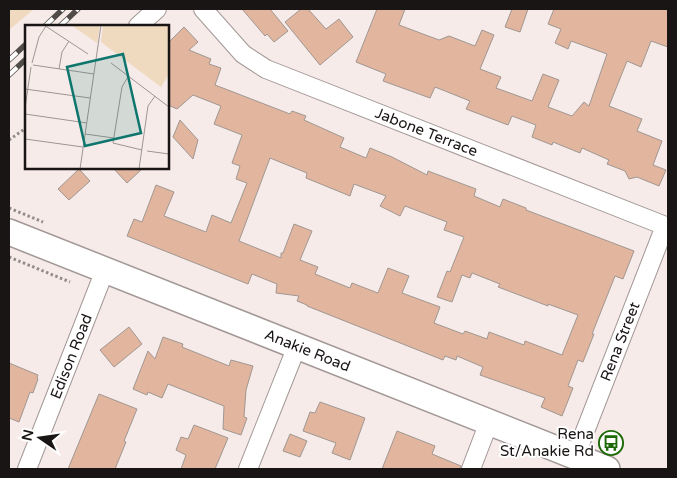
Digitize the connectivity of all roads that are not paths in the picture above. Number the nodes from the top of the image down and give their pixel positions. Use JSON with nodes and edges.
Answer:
{"nodes":[{"id":1,"x":157,"y":9,"type":"edge"},
{"id":2,"x":203,"y":9,"type":"edge"},
{"id":3,"x":139,"y":25,"type":"edge"},
{"id":4,"x":667,"y":227,"type":"edge"},
{"id":5,"x":9,"y":232,"type":"edge"},
{"id":6,"x":105,"y":270,"type":"junction"},
{"id":7,"x":297,"y":346,"type":"junction"},
{"id":8,"x":489,"y":422,"type":"junction"},
{"id":9,"x":575,"y":456,"type":"junction"},
{"id":10,"x":27,"y":469,"type":"edge"},
{"id":11,"x":248,"y":469,"type":"edge"},
{"id":12,"x":471,"y":469,"type":"edge"},
{"id":13,"x":607,"y":469,"type":"edge"}],
"edges":[{"from":1,"to":3,"type":"street"},
{"from":2,"to":4,"type":"street","name":"Jabone Terrace"},
{"from":4,"to":9,"type":"street","name":"Rena Street"},
{"from":5,"to":6,"type":"main road","name":"Anakie Road"},
{"from":6,"to":7,"type":"main road","name":"Anakie Road"},
{"from":6,"to":10,"type":"street","name":"Edison Road"},
{"from":7,"to":8,"type":"main road","name":"Anakie Road"},
{"from":7,"to":11,"type":"street"},
{"from":8,"to":9,"type":"main road","name":"Anakie Road"},
{"from":8,"to":12,"type":"street"},
{"from":9,"to":13,"type":"main road","name":"Anakie Road"}]}
